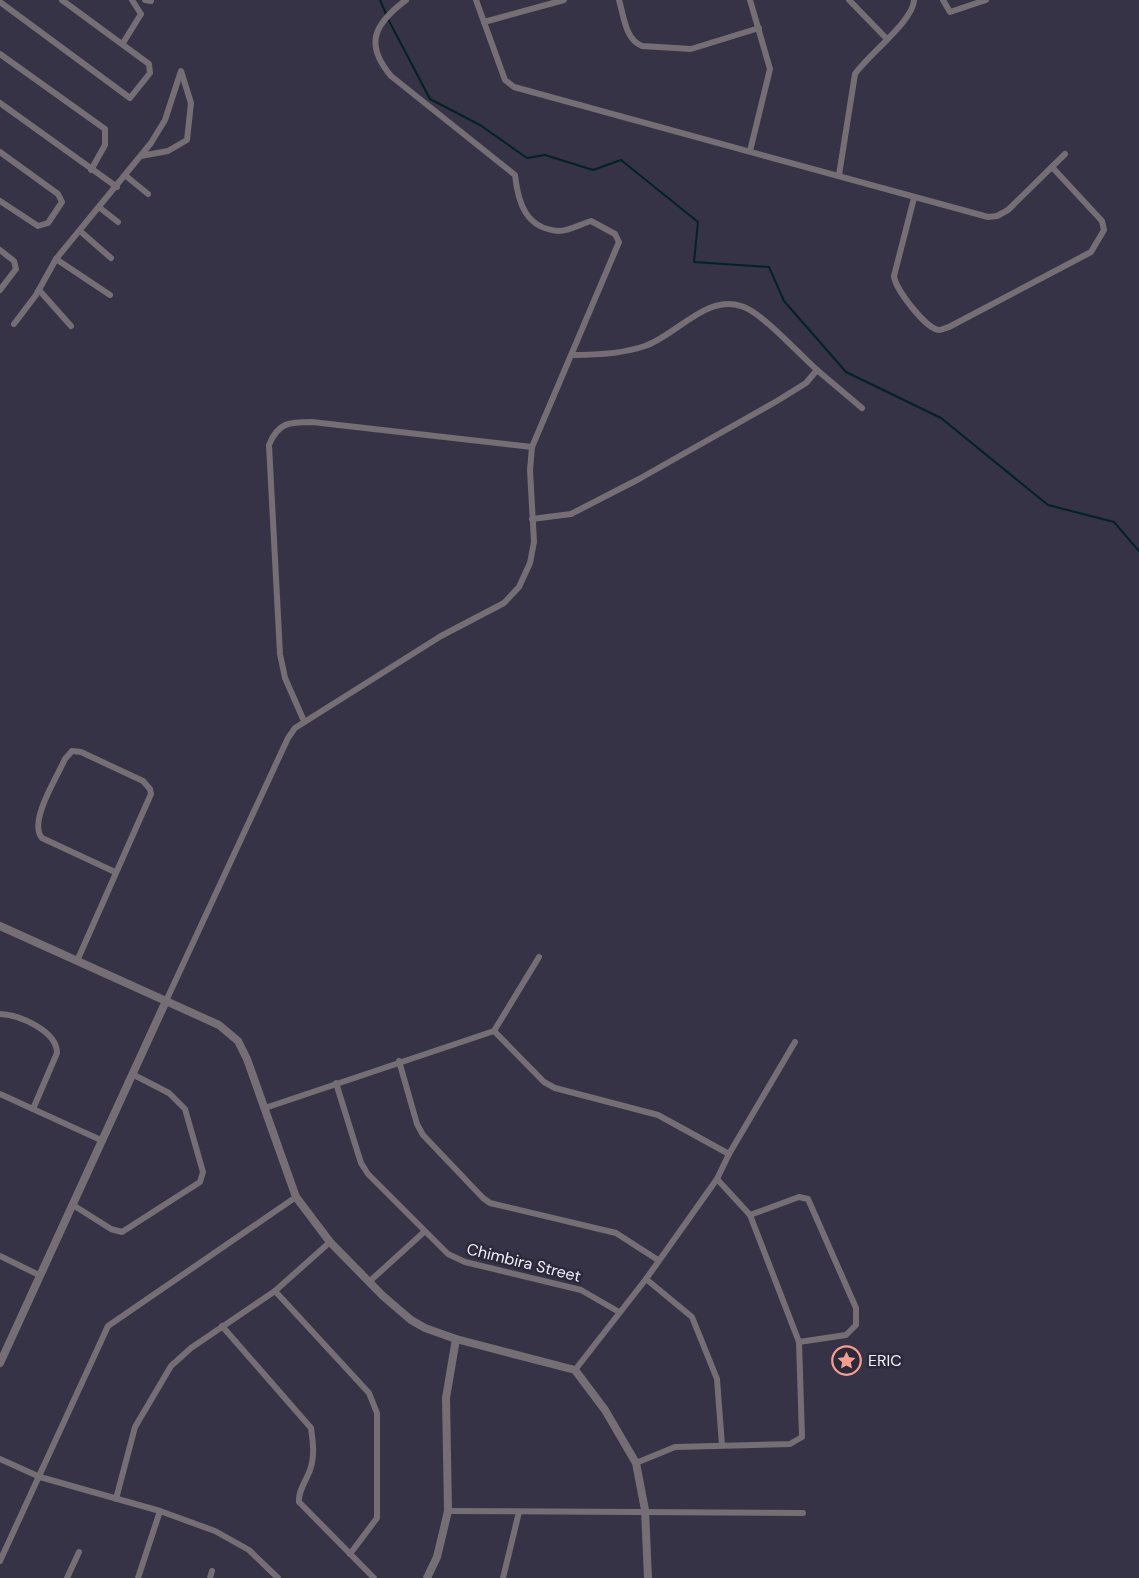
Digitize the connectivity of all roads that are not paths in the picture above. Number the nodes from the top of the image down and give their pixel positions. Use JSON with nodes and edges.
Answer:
{"nodes":[{"id":1,"x":62,"y":0,"type":"edge"},
{"id":2,"x":132,"y":0,"type":"edge"},
{"id":3,"x":406,"y":0,"type":"edge"},
{"id":4,"x":476,"y":0,"type":"edge"},
{"id":5,"x":564,"y":0,"type":"edge"},
{"id":6,"x":619,"y":0,"type":"edge"},
{"id":7,"x":750,"y":0,"type":"edge"},
{"id":8,"x":849,"y":0,"type":"edge"},
{"id":9,"x":914,"y":0,"type":"edge"},
{"id":10,"x":943,"y":0,"type":"edge"},
{"id":11,"x":986,"y":0,"type":"edge"},
{"id":12,"x":0,"y":2,"type":"edge"},
{"id":13,"x":484,"y":22,"type":"junction"},
{"id":14,"x":759,"y":28,"type":"junction"},
{"id":15,"x":886,"y":38,"type":"junction"},
{"id":16,"x":123,"y":43,"type":"junction"},
{"id":17,"x":0,"y":54,"type":"edge"},
{"id":18,"x":0,"y":102,"type":"edge"},
{"id":19,"x":750,"y":151,"type":"junction"},
{"id":20,"x":0,"y":152,"type":"edge"},
{"id":21,"x":1065,"y":154,"type":"dead end"},
{"id":22,"x":141,"y":156,"type":"junction"},
{"id":23,"x":1052,"y":167,"type":"junction"},
{"id":24,"x":90,"y":170,"type":"junction"},
{"id":25,"x":839,"y":175,"type":"junction"},
{"id":26,"x":126,"y":176,"type":"junction"},
{"id":27,"x":117,"y":187,"type":"junction"},
{"id":28,"x":148,"y":194,"type":"dead end"},
{"id":29,"x":914,"y":198,"type":"junction"},
{"id":30,"x":0,"y":201,"type":"edge"},
{"id":31,"x":100,"y":208,"type":"junction"},
{"id":32,"x":118,"y":222,"type":"dead end"},
{"id":33,"x":80,"y":231,"type":"junction"},
{"id":34,"x":0,"y":250,"type":"edge"},
{"id":35,"x":111,"y":258,"type":"dead end"},
{"id":36,"x":56,"y":259,"type":"junction"},
{"id":37,"x":0,"y":290,"type":"edge"},
{"id":38,"x":39,"y":290,"type":"junction"},
{"id":39,"x":110,"y":295,"type":"dead end"},
{"id":40,"x":14,"y":324,"type":"dead end"},
{"id":41,"x":71,"y":326,"type":"dead end"},
{"id":42,"x":573,"y":355,"type":"junction"},
{"id":43,"x":817,"y":370,"type":"junction"},
{"id":44,"x":862,"y":408,"type":"dead end"},
{"id":45,"x":532,"y":447,"type":"junction"},
{"id":46,"x":532,"y":519,"type":"junction"},
{"id":47,"x":304,"y":721,"type":"junction"},
{"id":48,"x":116,"y":872,"type":"junction"},
{"id":49,"x":0,"y":926,"type":"edge"},
{"id":50,"x":539,"y":957,"type":"dead end"},
{"id":51,"x":77,"y":961,"type":"junction"},
{"id":52,"x":166,"y":1001,"type":"junction"},
{"id":53,"x":0,"y":1014,"type":"edge"},
{"id":54,"x":494,"y":1031,"type":"junction"},
{"id":55,"x":795,"y":1042,"type":"dead end"},
{"id":56,"x":399,"y":1061,"type":"junction"},
{"id":57,"x":134,"y":1075,"type":"junction"},
{"id":58,"x":336,"y":1083,"type":"junction"},
{"id":59,"x":0,"y":1094,"type":"edge"},
{"id":60,"x":265,"y":1108,"type":"junction"},
{"id":61,"x":33,"y":1109,"type":"junction"},
{"id":62,"x":103,"y":1141,"type":"junction"},
{"id":63,"x":729,"y":1154,"type":"junction"},
{"id":64,"x":717,"y":1179,"type":"junction"},
{"id":65,"x":296,"y":1197,"type":"junction"},
{"id":66,"x":73,"y":1205,"type":"junction"},
{"id":67,"x":750,"y":1215,"type":"junction"},
{"id":68,"x":424,"y":1232,"type":"junction"},
{"id":69,"x":330,"y":1242,"type":"junction"},
{"id":70,"x":0,"y":1256,"type":"edge"},
{"id":71,"x":658,"y":1260,"type":"junction"},
{"id":72,"x":39,"y":1275,"type":"junction"},
{"id":73,"x":646,"y":1279,"type":"junction"},
{"id":74,"x":370,"y":1281,"type":"junction"},
{"id":75,"x":275,"y":1291,"type":"junction"},
{"id":76,"x":619,"y":1312,"type":"junction"},
{"id":77,"x":222,"y":1326,"type":"junction"},
{"id":78,"x":456,"y":1339,"type":"junction"},
{"id":79,"x":799,"y":1342,"type":"junction"},
{"id":80,"x":0,"y":1363,"type":"edge"},
{"id":81,"x":574,"y":1370,"type":"junction"},
{"id":82,"x":722,"y":1445,"type":"junction"},
{"id":83,"x":0,"y":1459,"type":"edge"},
{"id":84,"x":636,"y":1463,"type":"junction"},
{"id":85,"x":40,"y":1477,"type":"junction"},
{"id":86,"x":116,"y":1499,"type":"junction"},
{"id":87,"x":645,"y":1510,"type":"junction"},
{"id":88,"x":159,"y":1511,"type":"junction"},
{"id":89,"x":448,"y":1511,"type":"junction"},
{"id":90,"x":519,"y":1512,"type":"junction"},
{"id":91,"x":803,"y":1513,"type":"dead end"},
{"id":92,"x":79,"y":1552,"type":"dead end"},
{"id":93,"x":350,"y":1554,"type":"junction"},
{"id":94,"x":0,"y":1561,"type":"edge"},
{"id":95,"x":67,"y":1578,"type":"edge"},
{"id":96,"x":138,"y":1578,"type":"edge"},
{"id":97,"x":278,"y":1578,"type":"edge"},
{"id":98,"x":374,"y":1578,"type":"edge"},
{"id":99,"x":427,"y":1578,"type":"edge"},
{"id":100,"x":503,"y":1578,"type":"edge"},
{"id":101,"x":648,"y":1578,"type":"edge"}],
"edges":[{"from":1,"to":16,"type":"street"},
{"from":2,"to":16,"type":"street"},
{"from":3,"to":42,"type":"street"},
{"from":4,"to":13,"type":"street"},
{"from":5,"to":13,"type":"street"},
{"from":6,"to":14,"type":"street"},
{"from":7,"to":14,"type":"street"},
{"from":8,"to":15,"type":"street"},
{"from":9,"to":15,"type":"street"},
{"from":10,"to":11,"type":"street"},
{"from":12,"to":16,"type":"street"},
{"from":13,"to":19,"type":"street"},
{"from":14,"to":19,"type":"street"},
{"from":15,"to":25,"type":"street"},
{"from":17,"to":24,"type":"street"},
{"from":18,"to":24,"type":"street"},
{"from":19,"to":25,"type":"street"},
{"from":20,"to":30,"type":"street"},
{"from":21,"to":23,"type":"street"},
{"from":22,"to":22,"type":"street"},
{"from":22,"to":26,"type":"street"},
{"from":23,"to":29,"type":"street"},
{"from":23,"to":29,"type":"street"},
{"from":24,"to":27,"type":"street"},
{"from":25,"to":29,"type":"street"},
{"from":26,"to":27,"type":"street"},
{"from":26,"to":28,"type":"street"},
{"from":27,"to":31,"type":"street"},
{"from":31,"to":32,"type":"street"},
{"from":31,"to":33,"type":"street"},
{"from":33,"to":35,"type":"street"},
{"from":33,"to":36,"type":"street"},
{"from":34,"to":37,"type":"street"},
{"from":36,"to":38,"type":"street"},
{"from":36,"to":39,"type":"street"},
{"from":38,"to":40,"type":"street"},
{"from":38,"to":41,"type":"street"},
{"from":42,"to":43,"type":"street"},
{"from":42,"to":45,"type":"street"},
{"from":43,"to":44,"type":"street"},
{"from":43,"to":46,"type":"street"},
{"from":45,"to":46,"type":"street"},
{"from":45,"to":47,"type":"street"},
{"from":46,"to":47,"type":"street"},
{"from":47,"to":52,"type":"street"},
{"from":48,"to":48,"type":"street"},
{"from":48,"to":51,"type":"street"},
{"from":49,"to":51,"type":"street"},
{"from":50,"to":54,"type":"street"},
{"from":51,"to":52,"type":"street"},
{"from":52,"to":57,"type":"street"},
{"from":52,"to":60,"type":"street"},
{"from":53,"to":61,"type":"street"},
{"from":54,"to":56,"type":"street"},
{"from":54,"to":63,"type":"street"},
{"from":55,"to":63,"type":"street"},
{"from":56,"to":58,"type":"street"},
{"from":56,"to":71,"type":"street"},
{"from":57,"to":62,"type":"street"},
{"from":57,"to":66,"type":"street"},
{"from":58,"to":60,"type":"street"},
{"from":58,"to":68,"type":"street","name":"Chimbira Street"},
{"from":59,"to":61,"type":"street"},
{"from":60,"to":65,"type":"street"},
{"from":61,"to":62,"type":"street"},
{"from":62,"to":66,"type":"street"},
{"from":63,"to":64,"type":"street"},
{"from":64,"to":67,"type":"street"},
{"from":64,"to":71,"type":"street"},
{"from":65,"to":69,"type":"street"},
{"from":65,"to":85,"type":"street"},
{"from":66,"to":72,"type":"street"},
{"from":67,"to":79,"type":"street"},
{"from":67,"to":79,"type":"street"},
{"from":68,"to":74,"type":"street"},
{"from":68,"to":76,"type":"street","name":"Chimbira Street"},
{"from":69,"to":74,"type":"street"},
{"from":69,"to":75,"type":"street"},
{"from":70,"to":72,"type":"street"},
{"from":71,"to":73,"type":"street"},
{"from":72,"to":80,"type":"street"},
{"from":73,"to":76,"type":"street"},
{"from":73,"to":82,"type":"street"},
{"from":74,"to":78,"type":"street"},
{"from":75,"to":77,"type":"street"},
{"from":75,"to":93,"type":"street"},
{"from":76,"to":81,"type":"street"},
{"from":77,"to":86,"type":"street"},
{"from":77,"to":93,"type":"street"},
{"from":78,"to":81,"type":"street"},
{"from":78,"to":89,"type":"street"},
{"from":79,"to":82,"type":"street"},
{"from":81,"to":84,"type":"street"},
{"from":82,"to":84,"type":"street"},
{"from":83,"to":85,"type":"street"},
{"from":84,"to":87,"type":"street"},
{"from":85,"to":86,"type":"street"},
{"from":85,"to":94,"type":"street"},
{"from":86,"to":88,"type":"street"},
{"from":87,"to":90,"type":"street"},
{"from":87,"to":91,"type":"street"},
{"from":87,"to":101,"type":"street"},
{"from":88,"to":96,"type":"street"},
{"from":88,"to":97,"type":"street"},
{"from":89,"to":90,"type":"street"},
{"from":89,"to":99,"type":"street"},
{"from":90,"to":100,"type":"street"},
{"from":92,"to":95,"type":"street"},
{"from":93,"to":98,"type":"street"}]}
